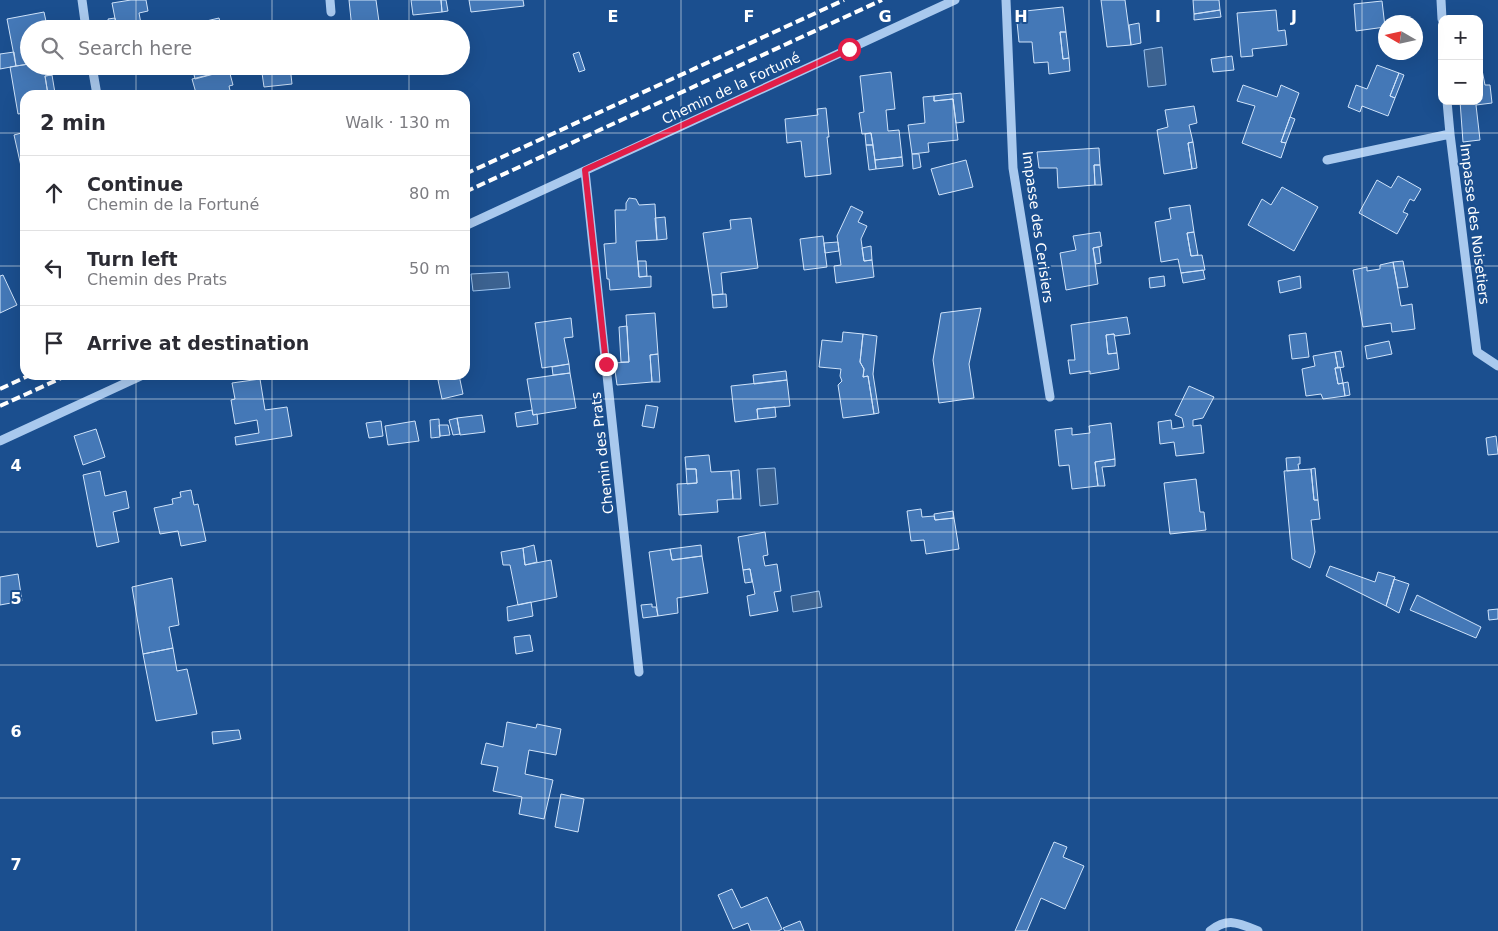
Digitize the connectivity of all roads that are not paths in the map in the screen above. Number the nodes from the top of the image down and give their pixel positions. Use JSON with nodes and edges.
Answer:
{"nodes":[{"id":1,"x":82,"y":0,"type":"edge"},
{"id":2,"x":330,"y":0,"type":"edge"},
{"id":3,"x":955,"y":0,"type":"edge"},
{"id":4,"x":1006,"y":0,"type":"edge"},
{"id":5,"x":1441,"y":0,"type":"edge"},
{"id":6,"x":331,"y":12,"type":"dead end"},
{"id":7,"x":1442,"y":15,"type":"edge"},
{"id":8,"x":85,"y":20,"type":"edge"},
{"id":9,"x":94,"y":75,"type":"edge"},
{"id":10,"x":96,"y":90,"type":"edge"},
{"id":11,"x":1448,"y":105,"type":"edge"},
{"id":12,"x":1450,"y":134,"type":"junction"},
{"id":13,"x":1327,"y":160,"type":"dead end"},
{"id":14,"x":585,"y":170,"type":"junction"},
{"id":15,"x":470,"y":224,"type":"edge"},
{"id":16,"x":1498,"y":366,"type":"edge"},
{"id":17,"x":132,"y":380,"type":"edge"},
{"id":18,"x":1050,"y":397,"type":"dead end"},
{"id":19,"x":0,"y":441,"type":"edge"},
{"id":20,"x":639,"y":672,"type":"dead end"},
{"id":21,"x":1210,"y":931,"type":"edge"},
{"id":22,"x":1258,"y":931,"type":"edge"}],
"edges":[{"from":1,"to":8,"type":"street"},
{"from":2,"to":6,"type":"street"},
{"from":3,"to":14,"type":"street","name":"Chemin de la Fortuné"},
{"from":4,"to":18,"type":"street","name":"Impasse des Cerisiers"},
{"from":5,"to":7,"type":"street"},
{"from":9,"to":10,"type":"street"},
{"from":11,"to":12,"type":"street","name":"Impasse des Noisetiers"},
{"from":12,"to":13,"type":"street","name":"Impasse des Noisetiers"},
{"from":12,"to":16,"type":"street","name":"Impasse des Noisetiers"},
{"from":14,"to":15,"type":"street","name":"Chemin de la Fortuné"},
{"from":14,"to":20,"type":"street","name":"Chemin des Prats"},
{"from":17,"to":19,"type":"street"},
{"from":21,"to":22,"type":"street"}]}
